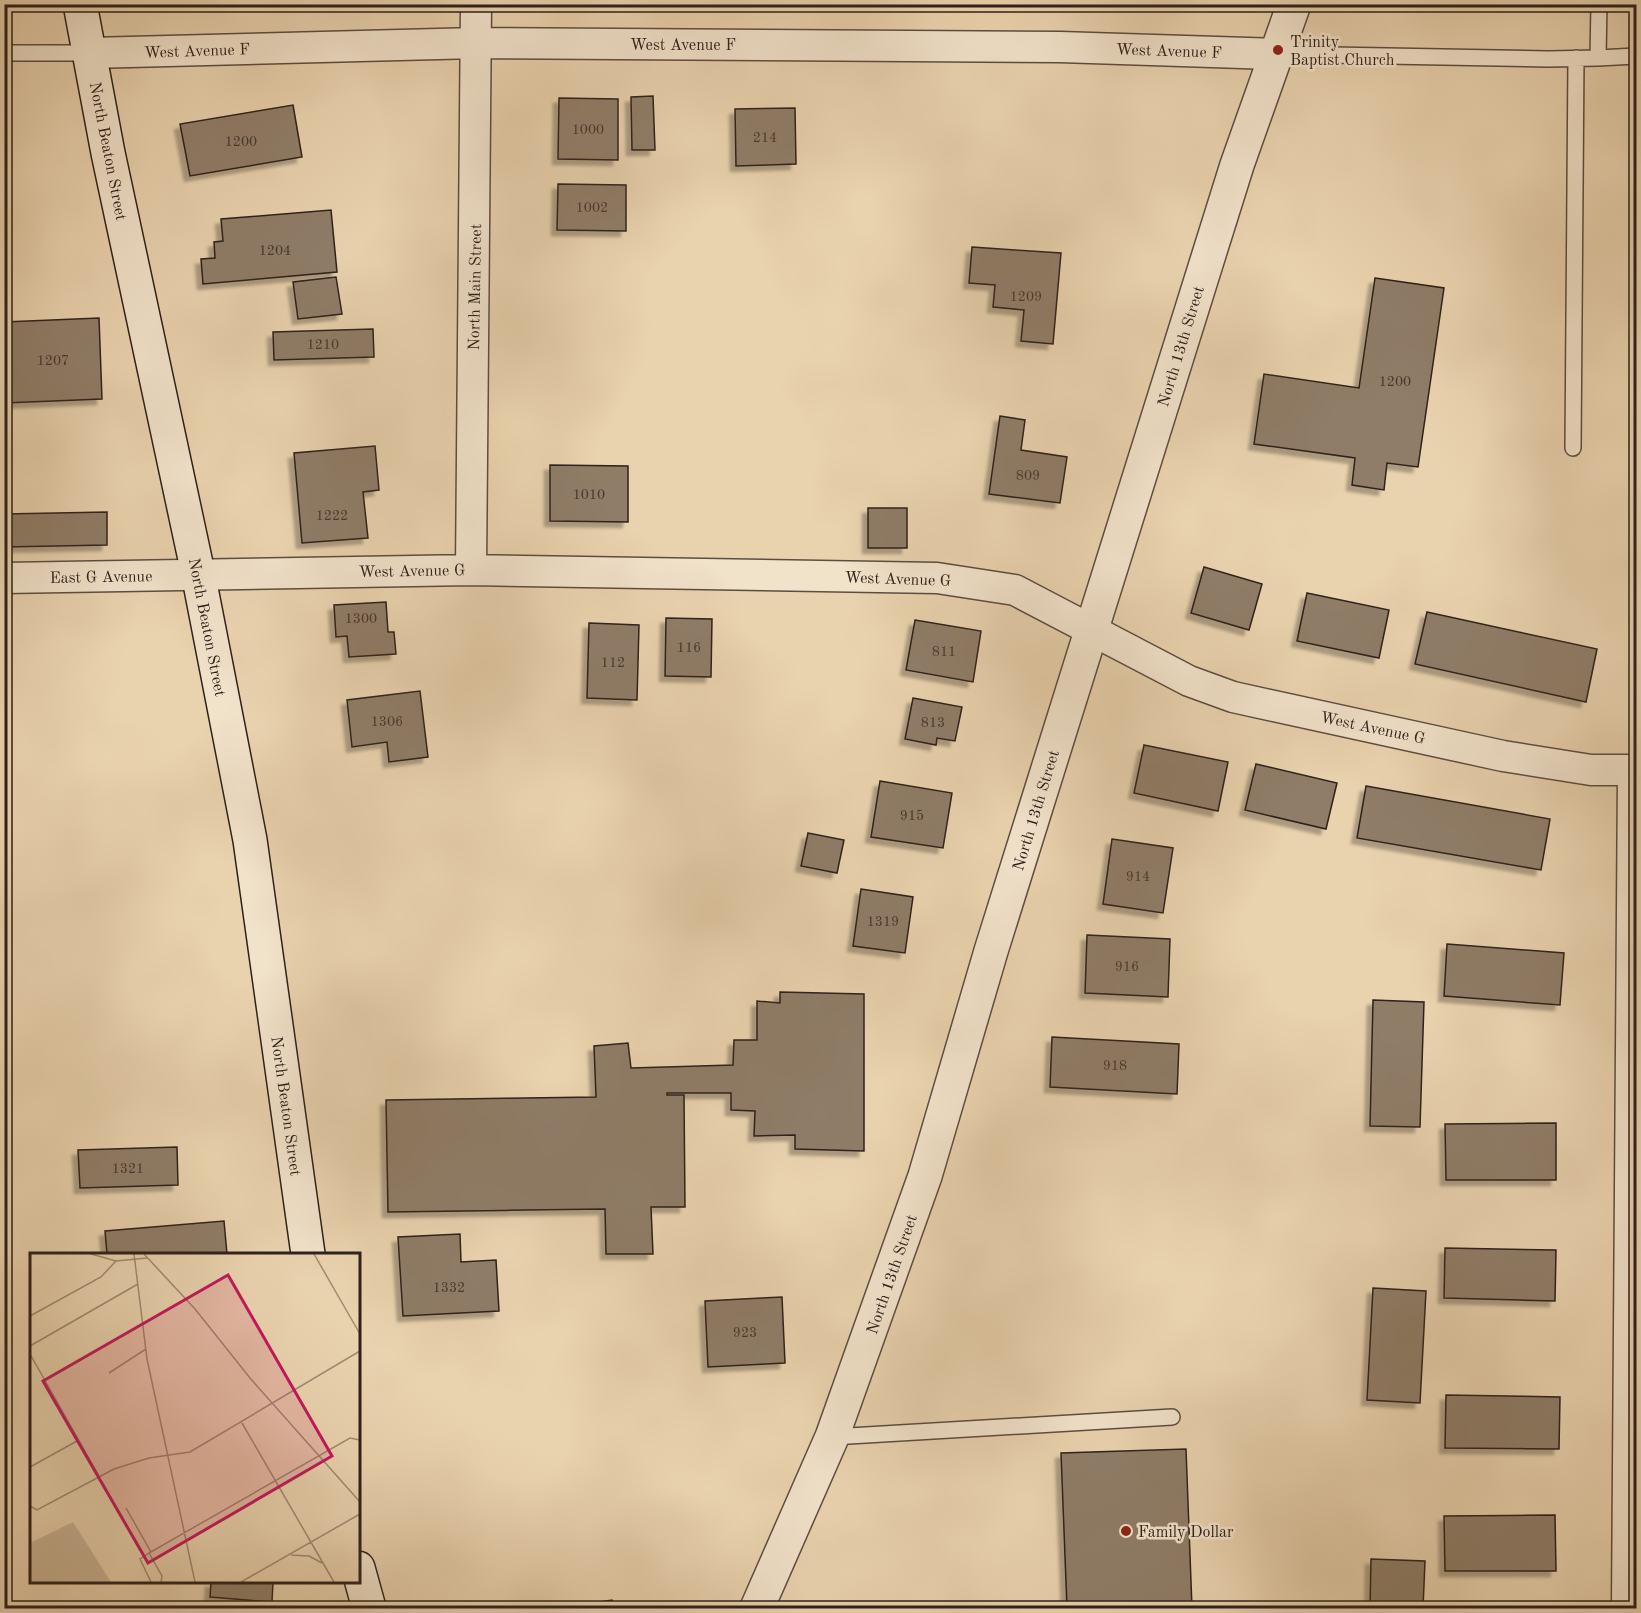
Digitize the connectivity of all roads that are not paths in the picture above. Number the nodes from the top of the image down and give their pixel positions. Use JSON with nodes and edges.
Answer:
{"nodes":[{"id":1,"x":80,"y":4,"type":"edge"},
{"id":2,"x":476,"y":4,"type":"edge"},
{"id":3,"x":1294,"y":4,"type":"edge"},
{"id":4,"x":1599,"y":4,"type":"edge"},
{"id":5,"x":477,"y":43,"type":"junction"},
{"id":6,"x":4,"y":53,"type":"edge"},
{"id":7,"x":90,"y":53,"type":"junction"},
{"id":8,"x":1276,"y":54,"type":"junction"},
{"id":9,"x":1636,"y":56,"type":"edge"},
{"id":10,"x":1576,"y":58,"type":"junction"},
{"id":11,"x":1598,"y":58,"type":"junction"},
{"id":12,"x":1573,"y":448,"type":"dead end"},
{"id":13,"x":471,"y":570,"type":"junction"},
{"id":14,"x":198,"y":573,"type":"junction"},
{"id":15,"x":4,"y":578,"type":"edge"},
{"id":16,"x":1091,"y":629,"type":"junction"},
{"id":17,"x":1635,"y":770,"type":"edge"},
{"id":18,"x":1633,"y":1088,"type":"edge"},
{"id":19,"x":308,"y":1253,"type":"edge"},
{"id":20,"x":1172,"y":1417,"type":"dead end"},
{"id":21,"x":832,"y":1437,"type":"junction"},
{"id":22,"x":360,"y":1575,"type":"edge"},
{"id":23,"x":369,"y":1608,"type":"edge"},
{"id":24,"x":757,"y":1608,"type":"edge"},
{"id":25,"x":1627,"y":1608,"type":"edge"}],
"edges":[{"from":1,"to":7,"type":"street","name":"North Beaton Street"},
{"from":2,"to":5,"type":"street","name":"North Main Street"},
{"from":3,"to":8,"type":"street","name":"North 13th Street"},
{"from":4,"to":11,"type":"lane"},
{"from":5,"to":7,"type":"street","name":"West Avenue F"},
{"from":5,"to":8,"type":"street","name":"West Avenue F"},
{"from":5,"to":13,"type":"street","name":"North Main Street"},
{"from":6,"to":7,"type":"lane"},
{"from":7,"to":14,"type":"street","name":"North Beaton Street"},
{"from":8,"to":10,"type":"lane"},
{"from":8,"to":16,"type":"street","name":"North 13th Street"},
{"from":9,"to":11,"type":"lane"},
{"from":10,"to":11,"type":"lane"},
{"from":10,"to":12,"type":"lane"},
{"from":13,"to":14,"type":"street","name":"West Avenue G"},
{"from":13,"to":16,"type":"street","name":"West Avenue G"},
{"from":14,"to":15,"type":"street","name":"East G Avenue"},
{"from":14,"to":19,"type":"street","name":"North Beaton Street"},
{"from":16,"to":17,"type":"street","name":"West Avenue G"},
{"from":16,"to":21,"type":"street","name":"North 13th Street"},
{"from":17,"to":18,"type":"street"},
{"from":18,"to":25,"type":"street"},
{"from":20,"to":21,"type":"lane"},
{"from":21,"to":24,"type":"street","name":"North 13th Street"},
{"from":22,"to":23,"type":"street"}]}
